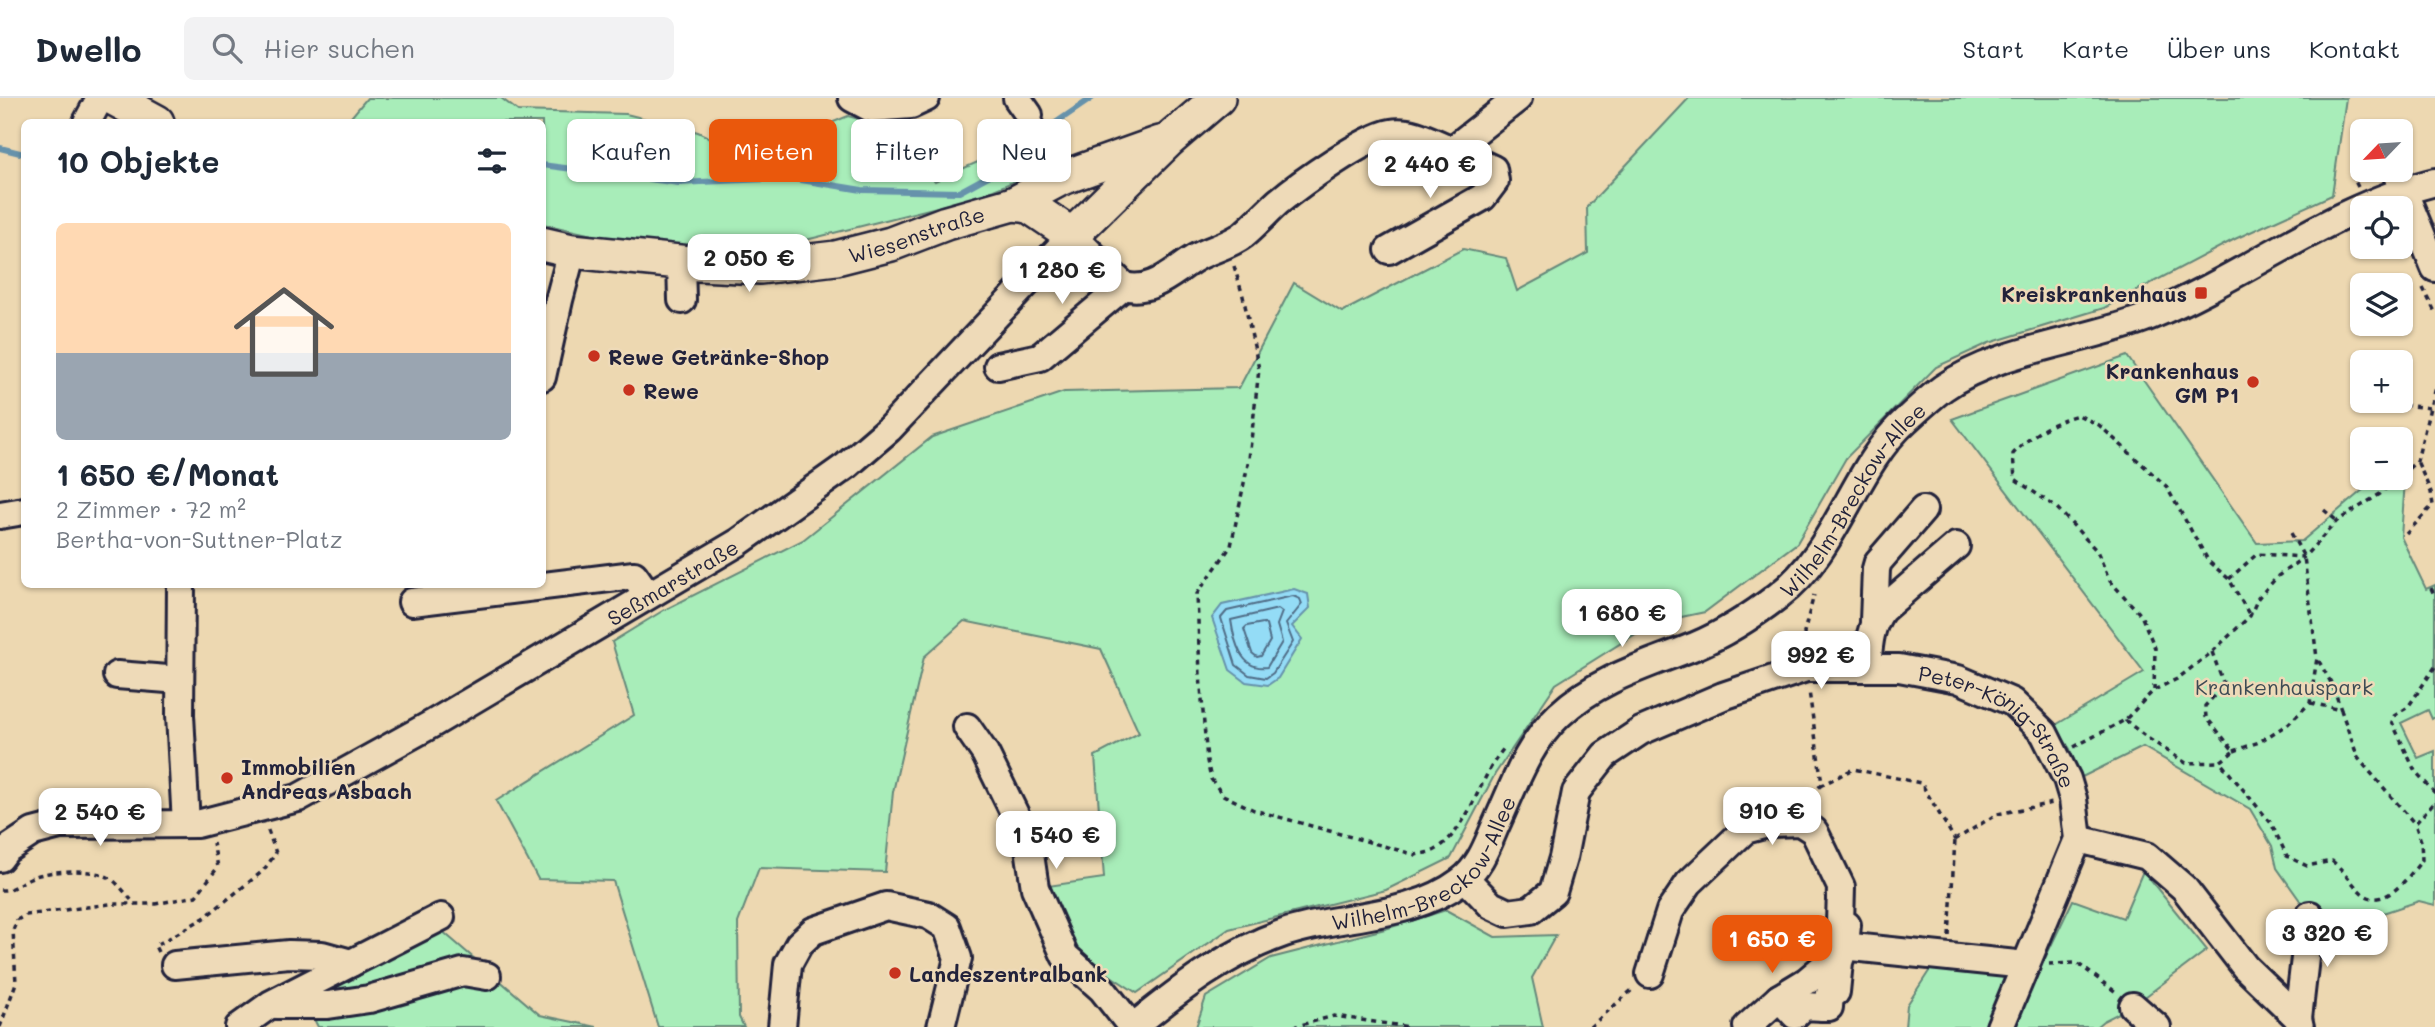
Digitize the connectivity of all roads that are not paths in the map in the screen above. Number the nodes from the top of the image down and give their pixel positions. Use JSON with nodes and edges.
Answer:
{"nodes":[{"id":1,"x":100,"y":98,"type":"edge"},
{"id":2,"x":113,"y":98,"type":"edge"},
{"id":3,"x":852,"y":98,"type":"edge"},
{"id":4,"x":926,"y":98,"type":"edge"},
{"id":5,"x":1218,"y":98,"type":"edge"},
{"id":6,"x":1518,"y":98,"type":"edge"},
{"id":7,"x":89,"y":119,"type":"edge"},
{"id":8,"x":151,"y":119,"type":"edge"},
{"id":9,"x":1169,"y":140,"type":"junction"},
{"id":10,"x":1452,"y":150,"type":"junction"},
{"id":11,"x":2413,"y":180,"type":"edge"},
{"id":12,"x":2385,"y":182,"type":"edge"},
{"id":13,"x":2391,"y":182,"type":"edge"},
{"id":14,"x":2435,"y":182,"type":"edge"},
{"id":15,"x":1013,"y":204,"type":"junction"},
{"id":16,"x":1072,"y":235,"type":"junction"},
{"id":17,"x":557,"y":248,"type":"edge"},
{"id":18,"x":1389,"y":250,"type":"dead end"},
{"id":19,"x":681,"y":262,"type":"junction"},
{"id":20,"x":2431,"y":269,"type":"edge"},
{"id":21,"x":1124,"y":286,"type":"junction"},
{"id":22,"x":682,"y":300,"type":"dead end"},
{"id":23,"x":546,"y":359,"type":"edge"},
{"id":24,"x":998,"y":366,"type":"dead end"},
{"id":25,"x":1923,"y":510,"type":"dead end"},
{"id":26,"x":21,"y":512,"type":"edge"},
{"id":27,"x":0,"y":515,"type":"edge"},
{"id":28,"x":1956,"y":546,"type":"dead end"},
{"id":29,"x":546,"y":586,"type":"edge"},
{"id":30,"x":180,"y":588,"type":"edge"},
{"id":31,"x":527,"y":588,"type":"edge"},
{"id":32,"x":648,"y":595,"type":"junction"},
{"id":33,"x":412,"y":602,"type":"dead end"},
{"id":34,"x":1874,"y":621,"type":"junction"},
{"id":35,"x":1867,"y":668,"type":"junction"},
{"id":36,"x":117,"y":675,"type":"dead end"},
{"id":37,"x":180,"y":680,"type":"junction"},
{"id":38,"x":967,"y":726,"type":"dead end"},
{"id":39,"x":186,"y":824,"type":"junction"},
{"id":40,"x":2078,"y":839,"type":"junction"},
{"id":41,"x":2,"y":850,"type":"edge"},
{"id":42,"x":1466,"y":879,"type":"junction"},
{"id":43,"x":2310,"y":915,"type":"dead end"},
{"id":44,"x":441,"y":917,"type":"dead end"},
{"id":45,"x":1836,"y":945,"type":"junction"},
{"id":46,"x":351,"y":963,"type":"junction"},
{"id":47,"x":175,"y":965,"type":"road end"},
{"id":48,"x":2026,"y":965,"type":"junction"},
{"id":49,"x":1650,"y":974,"type":"road end"},
{"id":50,"x":487,"y":976,"type":"dead end"},
{"id":51,"x":1779,"y":998,"type":"junction"},
{"id":52,"x":271,"y":1004,"type":"junction"},
{"id":53,"x":2133,"y":1006,"type":"road end"},
{"id":54,"x":1822,"y":1017,"type":"edge"},
{"id":55,"x":2299,"y":1023,"type":"edge"},
{"id":56,"x":240,"y":1027,"type":"edge"},
{"id":57,"x":782,"y":1027,"type":"edge"},
{"id":58,"x":941,"y":1027,"type":"edge"},
{"id":59,"x":1132,"y":1027,"type":"edge"},
{"id":60,"x":1747,"y":1027,"type":"edge"},
{"id":61,"x":2000,"y":1027,"type":"edge"},
{"id":62,"x":2157,"y":1027,"type":"edge"}],
"edges":[{"from":1,"to":7,"type":"street"},
{"from":2,"to":8,"type":"main road"},
{"from":3,"to":4,"type":"street"},
{"from":5,"to":9,"type":"main road","name":"Seßmarstraße"},
{"from":6,"to":10,"type":"street"},
{"from":9,"to":15,"type":"main road"},
{"from":9,"to":16,"type":"main road","name":"Seßmarstraße"},
{"from":10,"to":18,"type":"street"},
{"from":10,"to":21,"type":"street"},
{"from":11,"to":14,"type":"street","name":"Wilhelm-Breckow-Allee"},
{"from":12,"to":42,"type":"street","name":"Wilhelm-Breckow-Allee"},
{"from":13,"to":20,"type":"street"},
{"from":15,"to":16,"type":"main road","name":"Wiesenstraße"},
{"from":15,"to":19,"type":"main road","name":"Wiesenstraße"},
{"from":16,"to":21,"type":"street"},
{"from":16,"to":32,"type":"street","name":"Seßmarstraße"},
{"from":17,"to":19,"type":"main road","name":"Wiesenstraße"},
{"from":17,"to":23,"type":"street"},
{"from":19,"to":22,"type":"street"},
{"from":21,"to":24,"type":"street"},
{"from":25,"to":34,"type":"street"},
{"from":26,"to":27,"type":"street"},
{"from":28,"to":34,"type":"street"},
{"from":29,"to":32,"type":"street"},
{"from":30,"to":37,"type":"street"},
{"from":31,"to":33,"type":"street"},
{"from":32,"to":39,"type":"street","name":"Seßmarstraße"},
{"from":34,"to":35,"type":"street"},
{"from":35,"to":40,"type":"street","name":"Peter-König-Straße"},
{"from":35,"to":42,"type":"street","name":"Peter-König-Straße"},
{"from":36,"to":37,"type":"street"},
{"from":37,"to":39,"type":"street"},
{"from":38,"to":59,"type":"street"},
{"from":39,"to":41,"type":"street","name":"Seßmarstraße"},
{"from":40,"to":48,"type":"street","name":"Peter-König-Straße"},
{"from":40,"to":55,"type":"street"},
{"from":42,"to":59,"type":"street","name":"Wilhelm-Breckow-Allee"},
{"from":43,"to":55,"type":"street"},
{"from":44,"to":46,"type":"street"},
{"from":45,"to":48,"type":"street"},
{"from":45,"to":49,"type":"street"},
{"from":45,"to":51,"type":"street"},
{"from":45,"to":54,"type":"street"},
{"from":46,"to":47,"type":"street"},
{"from":46,"to":52,"type":"street"},
{"from":48,"to":61,"type":"street","name":"Peter-König-Straße"},
{"from":50,"to":52,"type":"street"},
{"from":51,"to":54,"type":"street"},
{"from":51,"to":60,"type":"street"},
{"from":52,"to":56,"type":"street"},
{"from":53,"to":62,"type":"street"},
{"from":57,"to":58,"type":"street"}]}
